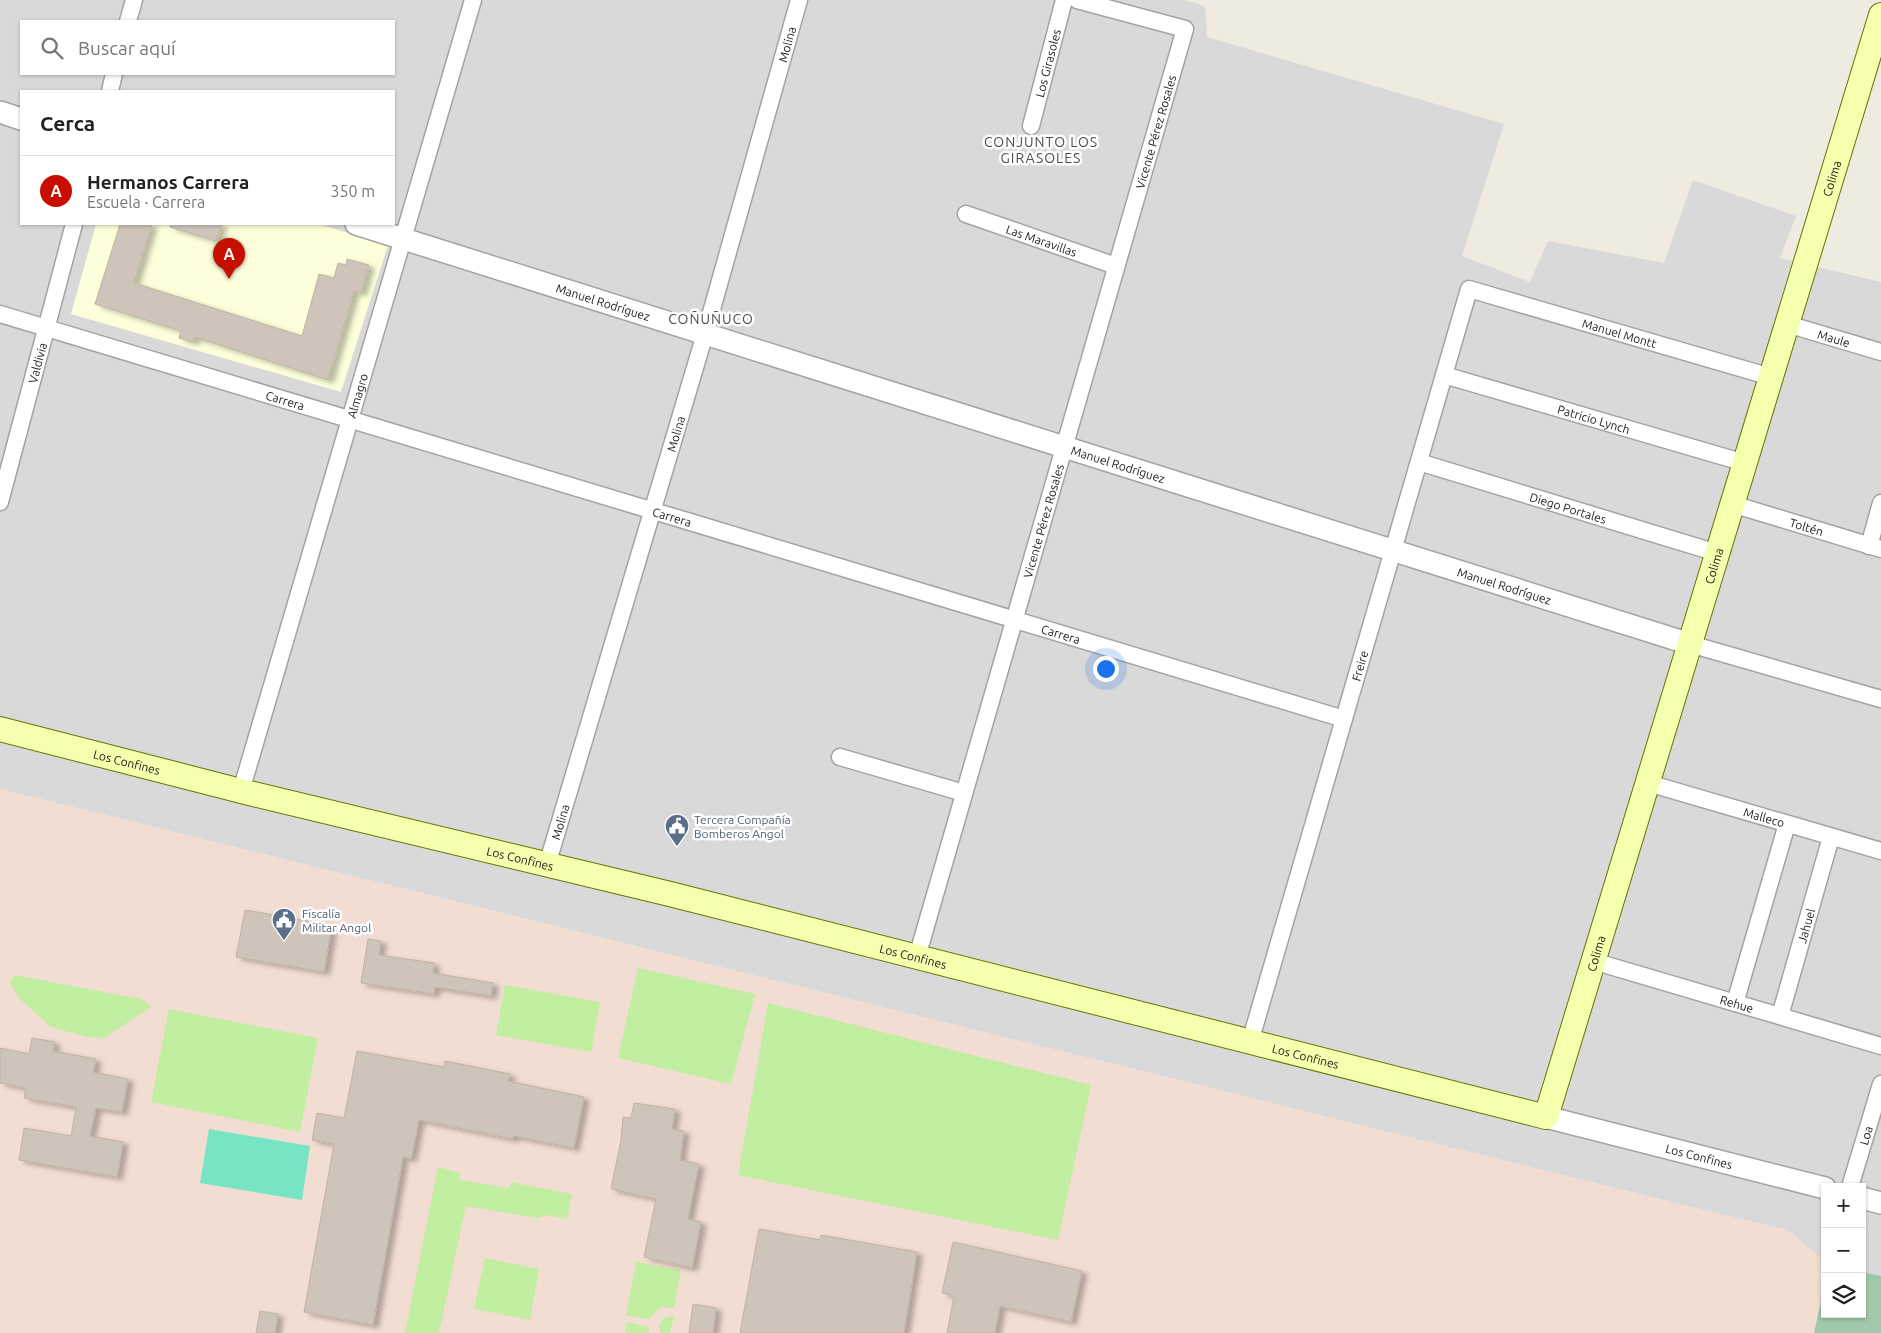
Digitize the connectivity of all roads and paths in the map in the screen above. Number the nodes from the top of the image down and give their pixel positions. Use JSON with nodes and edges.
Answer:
{"nodes":[{"id":1,"x":134,"y":0,"type":"edge"},
{"id":2,"x":473,"y":0,"type":"edge"},
{"id":3,"x":799,"y":0,"type":"edge"},
{"id":4,"x":1064,"y":0,"type":"edge"},
{"id":5,"x":1077,"y":0,"type":"edge"},
{"id":6,"x":128,"y":20,"type":"edge"},
{"id":7,"x":1879,"y":22,"type":"edge"},
{"id":8,"x":114,"y":75,"type":"edge"},
{"id":9,"x":110,"y":90,"type":"edge"},
{"id":10,"x":0,"y":112,"type":"edge"},
{"id":11,"x":20,"y":119,"type":"edge"},
{"id":12,"x":1030,"y":126,"type":"dead end"},
{"id":13,"x":966,"y":214,"type":"dead end"},
{"id":14,"x":74,"y":225,"type":"edge"},
{"id":15,"x":359,"y":225,"type":"edge"},
{"id":16,"x":403,"y":238,"type":"junction"},
{"id":17,"x":1116,"y":266,"type":"junction"},
{"id":18,"x":1469,"y":289,"type":"joint"},
{"id":19,"x":0,"y":314,"type":"edge"},
{"id":20,"x":1787,"y":324,"type":"junction"},
{"id":21,"x":46,"y":328,"type":"junction"},
{"id":22,"x":705,"y":334,"type":"junction"},
{"id":23,"x":1881,"y":352,"type":"edge"},
{"id":24,"x":1444,"y":375,"type":"junction"},
{"id":25,"x":1771,"y":377,"type":"junction"},
{"id":26,"x":350,"y":419,"type":"junction"},
{"id":27,"x":1064,"y":447,"type":"junction"},
{"id":28,"x":1419,"y":462,"type":"junction"},
{"id":29,"x":1745,"y":463,"type":"junction"},
{"id":30,"x":0,"y":502,"type":"edge"},
{"id":31,"x":1881,"y":503,"type":"edge"},
{"id":32,"x":1732,"y":504,"type":"junction"},
{"id":33,"x":653,"y":510,"type":"junction"},
{"id":34,"x":1875,"y":548,"type":"edge"},
{"id":35,"x":1393,"y":550,"type":"junction"},
{"id":36,"x":1717,"y":554,"type":"junction"},
{"id":37,"x":1014,"y":620,"type":"junction"},
{"id":38,"x":1690,"y":644,"type":"junction"},
{"id":39,"x":1881,"y":699,"type":"edge"},
{"id":40,"x":1344,"y":719,"type":"junction"},
{"id":41,"x":0,"y":729,"type":"edge"},
{"id":42,"x":840,"y":757,"type":"dead end"},
{"id":43,"x":1648,"y":783,"type":"junction"},
{"id":44,"x":241,"y":791,"type":"junction"},
{"id":45,"x":964,"y":793,"type":"junction"},
{"id":46,"x":1787,"y":824,"type":"junction"},
{"id":47,"x":1831,"y":836,"type":"junction"},
{"id":48,"x":1881,"y":851,"type":"edge"},
{"id":49,"x":547,"y":865,"type":"junction"},
{"id":50,"x":917,"y":957,"type":"junction"},
{"id":51,"x":1593,"y":961,"type":"junction"},
{"id":52,"x":1735,"y":1002,"type":"junction"},
{"id":53,"x":1780,"y":1016,"type":"junction"},
{"id":54,"x":1250,"y":1042,"type":"junction"},
{"id":55,"x":1881,"y":1046,"type":"edge"},
{"id":56,"x":1881,"y":1084,"type":"edge"},
{"id":57,"x":1546,"y":1117,"type":"junction"},
{"id":58,"x":1851,"y":1183,"type":"edge"},
{"id":59,"x":1821,"y":1187,"type":"edge"},
{"id":60,"x":1866,"y":1199,"type":"edge"},
{"id":61,"x":1881,"y":1203,"type":"edge"}],
"edges":[{"from":1,"to":6,"type":"street"},
{"from":2,"to":16,"type":"street","name":"Almagro"},
{"from":3,"to":22,"type":"street","name":"Molina"},
{"from":4,"to":12,"type":"street","name":"Los Girasoles"},
{"from":5,"to":17,"type":"street","name":"Vicente Pérez Rosales"},
{"from":7,"to":20,"type":"main road","name":"Colima"},
{"from":8,"to":9,"type":"street"},
{"from":10,"to":11,"type":"street"},
{"from":13,"to":17,"type":"street","name":"Las Maravillas"},
{"from":14,"to":21,"type":"street","name":"Valdivia"},
{"from":15,"to":16,"type":"street","name":"Manuel Rodríguez"},
{"from":16,"to":22,"type":"street","name":"Manuel Rodríguez"},
{"from":16,"to":26,"type":"street","name":"Almagro"},
{"from":17,"to":27,"type":"street","name":"Vicente Pérez Rosales"},
{"from":18,"to":24,"type":"street","name":"Freire"},
{"from":18,"to":25,"type":"street","name":"Manuel Montt"},
{"from":19,"to":21,"type":"street","name":"Carrera"},
{"from":20,"to":23,"type":"street","name":"Maule"},
{"from":20,"to":25,"type":"main road","name":"Colima"},
{"from":21,"to":26,"type":"street","name":"Carrera"},
{"from":21,"to":30,"type":"street","name":"Valdivia"},
{"from":22,"to":27,"type":"street","name":"Manuel Rodríguez"},
{"from":22,"to":33,"type":"street","name":"Molina"},
{"from":24,"to":28,"type":"street","name":"Freire"},
{"from":24,"to":29,"type":"street","name":"Patricio Lynch"},
{"from":25,"to":29,"type":"main road","name":"Colima"},
{"from":26,"to":33,"type":"street","name":"Carrera"},
{"from":26,"to":44,"type":"street","name":"Almagro"},
{"from":27,"to":35,"type":"street","name":"Manuel Rodríguez"},
{"from":27,"to":37,"type":"street","name":"Vicente Pérez Rosales"},
{"from":28,"to":35,"type":"street","name":"Freire"},
{"from":28,"to":36,"type":"street","name":"Diego Portales"},
{"from":29,"to":32,"type":"main road","name":"Colima"},
{"from":31,"to":34,"type":"street"},
{"from":32,"to":34,"type":"street","name":"Toltén"},
{"from":32,"to":36,"type":"main road","name":"Colima"},
{"from":33,"to":37,"type":"street","name":"Carrera"},
{"from":33,"to":49,"type":"street","name":"Molina"},
{"from":35,"to":38,"type":"street","name":"Manuel Rodríguez"},
{"from":35,"to":40,"type":"street","name":"Freire"},
{"from":36,"to":38,"type":"main road","name":"Colima"},
{"from":37,"to":40,"type":"street","name":"Carrera"},
{"from":37,"to":45,"type":"street","name":"Vicente Pérez Rosales"},
{"from":38,"to":39,"type":"street","name":"Manuel Rodríguez"},
{"from":38,"to":43,"type":"main road","name":"Colima"},
{"from":40,"to":54,"type":"street","name":"Freire"},
{"from":41,"to":44,"type":"main road","name":"Los Confines"},
{"from":42,"to":45,"type":"street"},
{"from":43,"to":46,"type":"street","name":"Malleco"},
{"from":43,"to":51,"type":"main road","name":"Colima"},
{"from":44,"to":49,"type":"main road","name":"Los Confines"},
{"from":45,"to":50,"type":"street","name":"Vicente Pérez Rosales"},
{"from":46,"to":47,"type":"street","name":"Malleco"},
{"from":46,"to":52,"type":"street"},
{"from":47,"to":48,"type":"street","name":"Malleco"},
{"from":47,"to":53,"type":"street","name":"Jahuel"},
{"from":49,"to":50,"type":"main road","name":"Los Confines"},
{"from":50,"to":54,"type":"main road","name":"Los Confines"},
{"from":51,"to":52,"type":"street","name":"Rehue"},
{"from":51,"to":57,"type":"main road","name":"Colima"},
{"from":52,"to":53,"type":"street","name":"Rehue"},
{"from":53,"to":55,"type":"street","name":"Rehue"},
{"from":54,"to":57,"type":"main road","name":"Los Confines"},
{"from":56,"to":58,"type":"street","name":"Loa"},
{"from":57,"to":59,"type":"street","name":"Los Confines"},
{"from":60,"to":61,"type":"street"}]}
